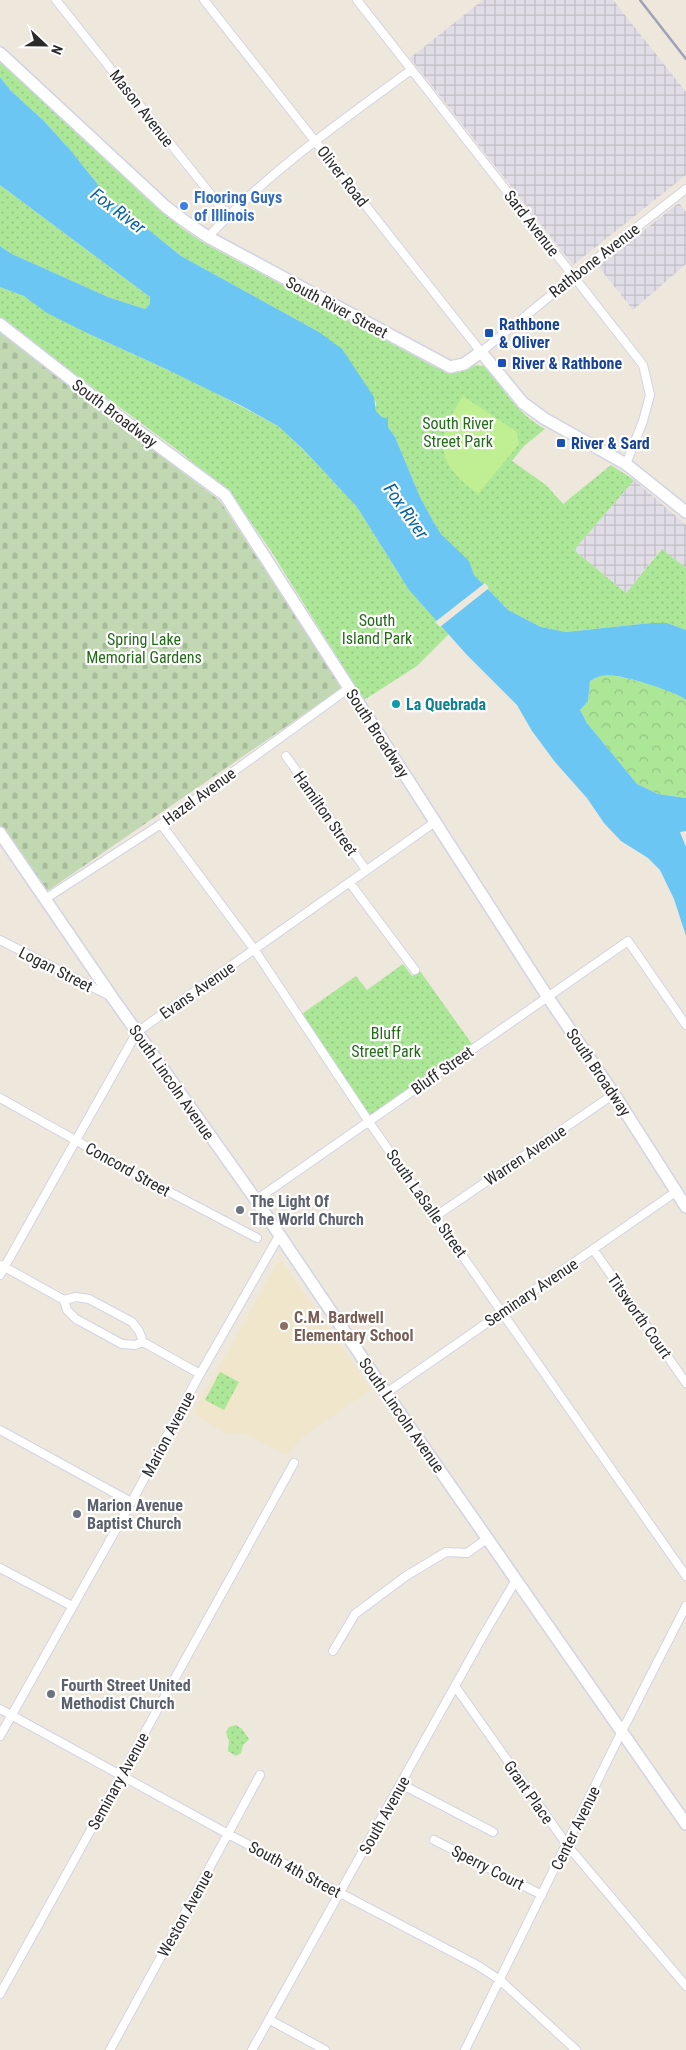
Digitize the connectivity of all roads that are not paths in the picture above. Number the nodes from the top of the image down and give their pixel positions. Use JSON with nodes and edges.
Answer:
{"nodes":[{"id":1,"x":56,"y":0,"type":"edge"},
{"id":2,"x":204,"y":0,"type":"edge"},
{"id":3,"x":357,"y":0,"type":"edge"},
{"id":4,"x":0,"y":53,"type":"edge"},
{"id":5,"x":411,"y":70,"type":"junction"},
{"id":6,"x":316,"y":141,"type":"junction"},
{"id":7,"x":686,"y":189,"type":"edge"},
{"id":8,"x":228,"y":216,"type":"junction"},
{"id":9,"x":208,"y":237,"type":"junction"},
{"id":10,"x":574,"y":276,"type":"junction"},
{"id":11,"x":0,"y":324,"type":"edge"},
{"id":12,"x":481,"y":352,"type":"junction"},
{"id":13,"x":626,"y":464,"type":"junction"},
{"id":14,"x":686,"y":512,"type":"edge"},
{"id":15,"x":349,"y":688,"type":"junction"},
{"id":16,"x":286,"y":756,"type":"dead end"},
{"id":17,"x":435,"y":822,"type":"junction"},
{"id":18,"x":164,"y":827,"type":"junction"},
{"id":19,"x":0,"y":834,"type":"edge"},
{"id":20,"x":366,"y":870,"type":"junction"},
{"id":21,"x":350,"y":883,"type":"junction"},
{"id":22,"x":45,"y":899,"type":"junction"},
{"id":23,"x":0,"y":940,"type":"edge"},
{"id":24,"x":254,"y":949,"type":"junction"},
{"id":25,"x":415,"y":970,"type":"dead end"},
{"id":26,"x":547,"y":996,"type":"junction"},
{"id":27,"x":112,"y":997,"type":"junction"},
{"id":28,"x":686,"y":1025,"type":"edge"},
{"id":29,"x":137,"y":1032,"type":"junction"},
{"id":30,"x":614,"y":1094,"type":"junction"},
{"id":31,"x":0,"y":1098,"type":"edge"},
{"id":32,"x":370,"y":1122,"type":"junction"},
{"id":33,"x":76,"y":1140,"type":"junction"},
{"id":34,"x":677,"y":1191,"type":"junction"},
{"id":35,"x":256,"y":1200,"type":"junction"},
{"id":36,"x":686,"y":1207,"type":"edge"},
{"id":37,"x":436,"y":1216,"type":"junction"},
{"id":38,"x":279,"y":1236,"type":"junction"},
{"id":39,"x":257,"y":1238,"type":"dead end"},
{"id":40,"x":593,"y":1249,"type":"junction"},
{"id":41,"x":2,"y":1265,"type":"edge"},
{"id":42,"x":0,"y":1275,"type":"edge"},
{"id":43,"x":64,"y":1300,"type":"junction"},
{"id":44,"x":502,"y":1312,"type":"junction"},
{"id":45,"x":143,"y":1342,"type":"junction"},
{"id":46,"x":200,"y":1374,"type":"junction"},
{"id":47,"x":686,"y":1383,"type":"edge"},
{"id":48,"x":386,"y":1393,"type":"junction"},
{"id":49,"x":0,"y":1430,"type":"edge"},
{"id":50,"x":294,"y":1464,"type":"dead end"},
{"id":51,"x":131,"y":1502,"type":"junction"},
{"id":52,"x":488,"y":1538,"type":"junction"},
{"id":53,"x":0,"y":1568,"type":"edge"},
{"id":54,"x":686,"y":1576,"type":"edge"},
{"id":55,"x":516,"y":1580,"type":"junction"},
{"id":56,"x":72,"y":1606,"type":"junction"},
{"id":57,"x":686,"y":1606,"type":"edge"},
{"id":58,"x":333,"y":1651,"type":"dead end"},
{"id":59,"x":455,"y":1686,"type":"junction"},
{"id":60,"x":0,"y":1709,"type":"edge"},
{"id":61,"x":12,"y":1715,"type":"junction"},
{"id":62,"x":622,"y":1731,"type":"junction"},
{"id":63,"x":0,"y":1736,"type":"edge"},
{"id":64,"x":260,"y":1775,"type":"dead end"},
{"id":65,"x":121,"y":1776,"type":"junction"},
{"id":66,"x":401,"y":1784,"type":"junction"},
{"id":67,"x":686,"y":1824,"type":"edge"},
{"id":68,"x":493,"y":1832,"type":"dead end"},
{"id":69,"x":228,"y":1834,"type":"junction"},
{"id":70,"x":434,"y":1840,"type":"dead end"},
{"id":71,"x":567,"y":1846,"type":"junction"},
{"id":72,"x":340,"y":1893,"type":"junction"},
{"id":73,"x":542,"y":1895,"type":"junction"},
{"id":74,"x":500,"y":1980,"type":"junction"},
{"id":75,"x":686,"y":1986,"type":"edge"},
{"id":76,"x":0,"y":1994,"type":"edge"},
{"id":77,"x":270,"y":2020,"type":"junction"},
{"id":78,"x":110,"y":2050,"type":"edge"},
{"id":79,"x":252,"y":2050,"type":"edge"},
{"id":80,"x":325,"y":2050,"type":"edge"},
{"id":81,"x":465,"y":2050,"type":"edge"},
{"id":82,"x":576,"y":2050,"type":"edge"}],
"edges":[{"from":1,"to":8,"type":"street","name":"Mason Avenue"},
{"from":2,"to":6,"type":"street","name":"Oliver Road"},
{"from":3,"to":5,"type":"street","name":"Sard Avenue"},
{"from":4,"to":9,"type":"street","name":"South River Street"},
{"from":5,"to":6,"type":"street"},
{"from":5,"to":10,"type":"street","name":"Sard Avenue"},
{"from":6,"to":8,"type":"street"},
{"from":6,"to":12,"type":"street","name":"Oliver Road"},
{"from":7,"to":10,"type":"street","name":"Rathbone Avenue"},
{"from":8,"to":9,"type":"street"},
{"from":9,"to":12,"type":"street","name":"South River Street"},
{"from":10,"to":12,"type":"street","name":"Rathbone Avenue"},
{"from":10,"to":13,"type":"street","name":"Sard Avenue"},
{"from":11,"to":15,"type":"street","name":"South Broadway"},
{"from":12,"to":13,"type":"street"},
{"from":13,"to":14,"type":"street"},
{"from":15,"to":17,"type":"street","name":"South Broadway"},
{"from":15,"to":18,"type":"street","name":"Hazel Avenue"},
{"from":16,"to":20,"type":"street","name":"Hamilton Street"},
{"from":17,"to":20,"type":"street","name":"Evans Avenue"},
{"from":17,"to":26,"type":"street","name":"South Broadway"},
{"from":18,"to":22,"type":"street","name":"Hazel Avenue"},
{"from":18,"to":24,"type":"street","name":"South LaSalle Street"},
{"from":19,"to":22,"type":"street","name":"South Lincoln Avenue"},
{"from":20,"to":21,"type":"street","name":"Evans Avenue"},
{"from":21,"to":24,"type":"street","name":"Evans Avenue"},
{"from":21,"to":25,"type":"street","name":"Hamilton Street"},
{"from":22,"to":27,"type":"street","name":"South Lincoln Avenue"},
{"from":23,"to":27,"type":"street","name":"Logan Street"},
{"from":24,"to":29,"type":"street","name":"Evans Avenue"},
{"from":24,"to":32,"type":"street","name":"South LaSalle Street"},
{"from":26,"to":28,"type":"street","name":"Bluff Street"},
{"from":26,"to":30,"type":"street","name":"South Broadway"},
{"from":26,"to":32,"type":"street","name":"Bluff Street"},
{"from":27,"to":29,"type":"street","name":"South Lincoln Avenue"},
{"from":29,"to":33,"type":"street","name":"Evans Avenue"},
{"from":29,"to":35,"type":"street","name":"South Lincoln Avenue"},
{"from":30,"to":34,"type":"street","name":"South Broadway"},
{"from":30,"to":37,"type":"street","name":"Warren Avenue"},
{"from":31,"to":33,"type":"street","name":"Concord Street"},
{"from":32,"to":35,"type":"street","name":"Bluff Street"},
{"from":32,"to":37,"type":"street","name":"South LaSalle Street"},
{"from":33,"to":39,"type":"street","name":"Concord Street"},
{"from":33,"to":41,"type":"street","name":"Evans Avenue"},
{"from":34,"to":36,"type":"street","name":"South Broadway"},
{"from":34,"to":40,"type":"street","name":"Seminary Avenue"},
{"from":35,"to":38,"type":"street","name":"South Lincoln Avenue"},
{"from":37,"to":44,"type":"street","name":"South LaSalle Street"},
{"from":38,"to":46,"type":"street","name":"Marion Avenue"},
{"from":38,"to":48,"type":"street","name":"South Lincoln Avenue"},
{"from":40,"to":44,"type":"street","name":"Seminary Avenue"},
{"from":40,"to":47,"type":"street","name":"Titsworth Court"},
{"from":41,"to":42,"type":"street","name":"Evans Avenue"},
{"from":41,"to":43,"type":"street"},
{"from":43,"to":45,"type":"street"},
{"from":43,"to":45,"type":"street"},
{"from":44,"to":48,"type":"street","name":"Seminary Avenue"},
{"from":44,"to":54,"type":"street","name":"South LaSalle Street"},
{"from":45,"to":46,"type":"street"},
{"from":46,"to":51,"type":"street","name":"Marion Avenue"},
{"from":48,"to":52,"type":"street","name":"South Lincoln Avenue"},
{"from":49,"to":51,"type":"street"},
{"from":50,"to":65,"type":"street","name":"Seminary Avenue"},
{"from":51,"to":56,"type":"street","name":"Marion Avenue"},
{"from":52,"to":55,"type":"street","name":"South Lincoln Avenue"},
{"from":52,"to":58,"type":"street"},
{"from":53,"to":56,"type":"street"},
{"from":55,"to":59,"type":"street","name":"South Avenue"},
{"from":55,"to":62,"type":"street","name":"South Lincoln Avenue"},
{"from":56,"to":61,"type":"street","name":"Marion Avenue"},
{"from":57,"to":62,"type":"street","name":"Center Avenue"},
{"from":59,"to":66,"type":"street","name":"South Avenue"},
{"from":59,"to":71,"type":"street","name":"Grant Place"},
{"from":60,"to":61,"type":"street","name":"South 4th Street"},
{"from":61,"to":63,"type":"street","name":"Marion Avenue"},
{"from":61,"to":65,"type":"street","name":"South 4th Street"},
{"from":62,"to":67,"type":"street","name":"South Lincoln Avenue"},
{"from":62,"to":71,"type":"street","name":"Center Avenue"},
{"from":64,"to":69,"type":"street","name":"Weston Avenue"},
{"from":65,"to":69,"type":"street","name":"South 4th Street"},
{"from":65,"to":76,"type":"street","name":"Seminary Avenue"},
{"from":66,"to":68,"type":"street","name":"Sperry Court"},
{"from":66,"to":72,"type":"street","name":"South Avenue"},
{"from":69,"to":72,"type":"street","name":"South 4th Street"},
{"from":69,"to":78,"type":"street","name":"Weston Avenue"},
{"from":70,"to":73,"type":"street","name":"Sperry Court"},
{"from":71,"to":73,"type":"street","name":"Center Avenue"},
{"from":71,"to":75,"type":"street","name":"Grant Place"},
{"from":72,"to":74,"type":"street","name":"South 4th Street"},
{"from":72,"to":77,"type":"street","name":"South Avenue"},
{"from":73,"to":74,"type":"street","name":"Center Avenue"},
{"from":74,"to":81,"type":"street","name":"Center Avenue"},
{"from":74,"to":82,"type":"street","name":"South 4th Street"},
{"from":77,"to":79,"type":"street","name":"South Avenue"},
{"from":77,"to":80,"type":"street"}]}
